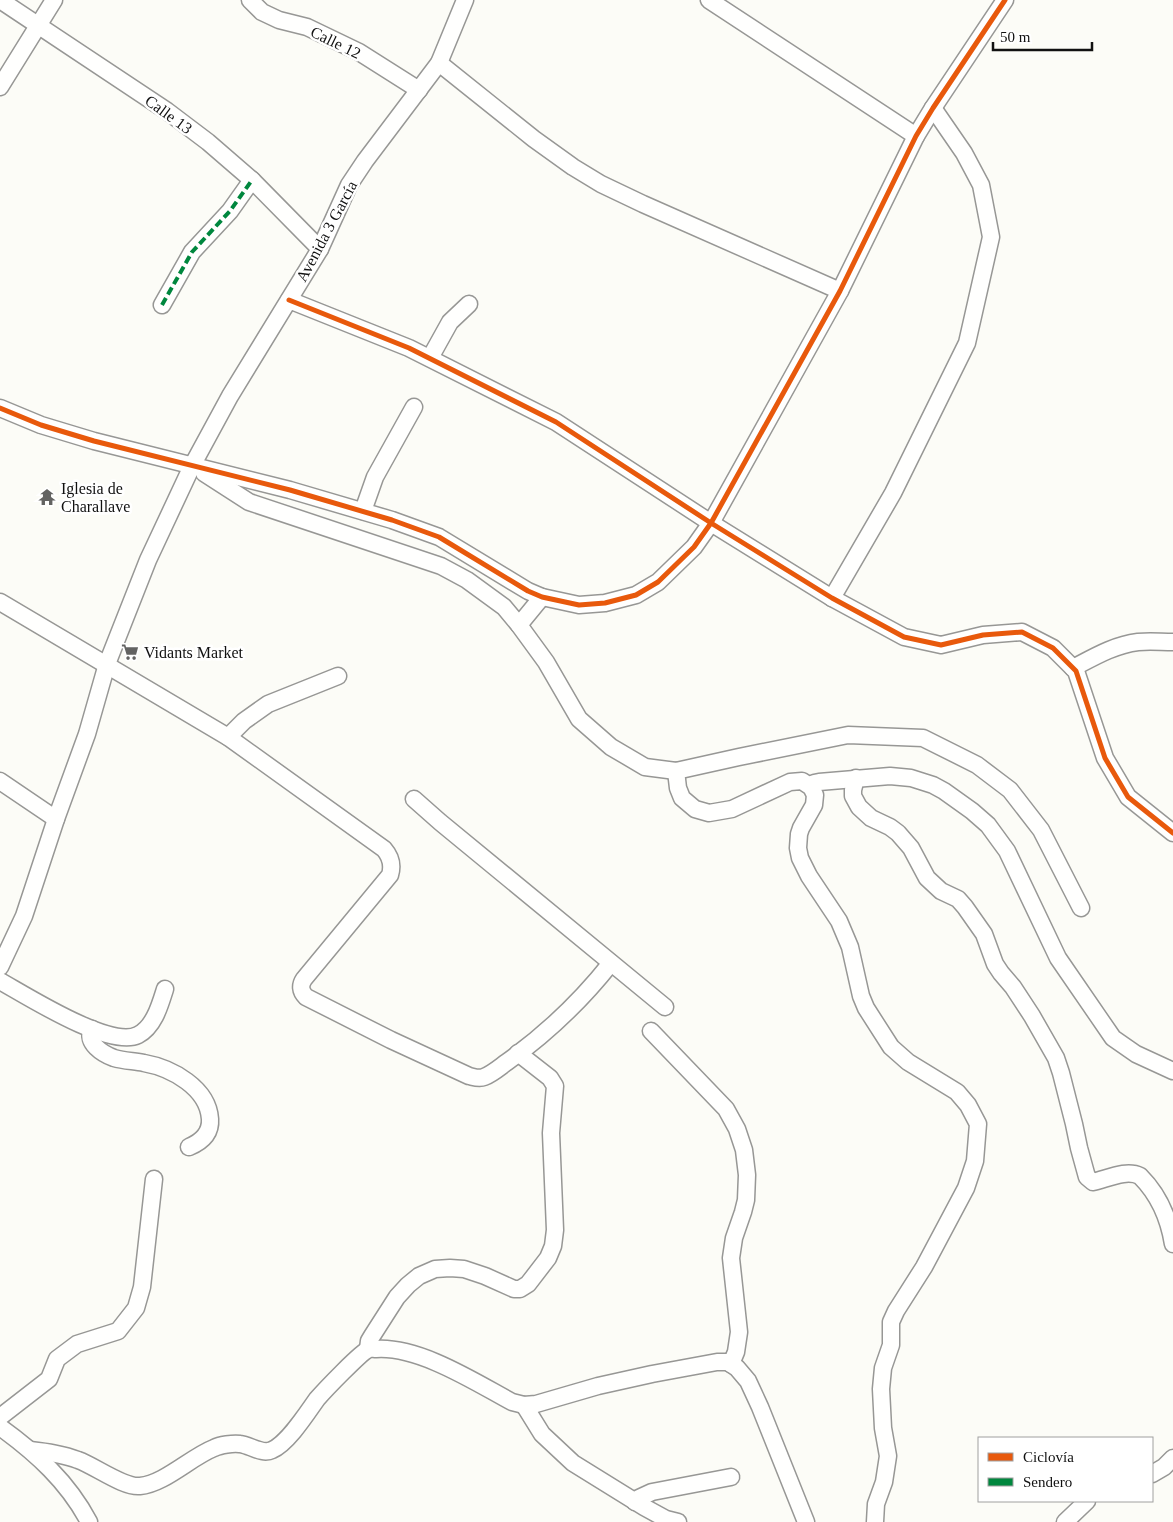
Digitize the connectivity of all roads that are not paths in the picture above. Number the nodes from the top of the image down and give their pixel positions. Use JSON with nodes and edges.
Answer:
{"nodes":[{"id":1,"x":0,"y":0,"type":"edge"},
{"id":2,"x":54,"y":0,"type":"edge"},
{"id":3,"x":250,"y":0,"type":"edge"},
{"id":4,"x":465,"y":0,"type":"edge"},
{"id":5,"x":709,"y":0,"type":"edge"},
{"id":6,"x":1005,"y":0,"type":"edge"},
{"id":7,"x":38,"y":24,"type":"junction"},
{"id":8,"x":439,"y":63,"type":"junction"},
{"id":9,"x":0,"y":87,"type":"edge"},
{"id":10,"x":419,"y":90,"type":"junction"},
{"id":11,"x":933,"y":108,"type":"junction"},
{"id":12,"x":916,"y":136,"type":"junction"},
{"id":13,"x":252,"y":180,"type":"junction"},
{"id":14,"x":320,"y":249,"type":"junction"},
{"id":15,"x":840,"y":291,"type":"junction"},
{"id":16,"x":289,"y":300,"type":"junction"},
{"id":17,"x":469,"y":304,"type":"dead end"},
{"id":18,"x":162,"y":305,"type":"dead end"},
{"id":19,"x":430,"y":358,"type":"junction"},
{"id":20,"x":414,"y":407,"type":"dead end"},
{"id":21,"x":0,"y":408,"type":"edge"},
{"id":22,"x":192,"y":466,"type":"junction"},
{"id":23,"x":363,"y":511,"type":"junction"},
{"id":24,"x":711,"y":523,"type":"junction"},
{"id":25,"x":542,"y":597,"type":"junction"},
{"id":26,"x":832,"y":598,"type":"junction"},
{"id":27,"x":0,"y":602,"type":"edge"},
{"id":28,"x":519,"y":625,"type":"junction"},
{"id":29,"x":1173,"y":642,"type":"edge"},
{"id":30,"x":107,"y":664,"type":"junction"},
{"id":31,"x":1073,"y":668,"type":"junction"},
{"id":32,"x":338,"y":676,"type":"dead end"},
{"id":33,"x":228,"y":737,"type":"junction"},
{"id":34,"x":676,"y":771,"type":"junction"},
{"id":35,"x":856,"y":778,"type":"junction"},
{"id":36,"x":0,"y":781,"type":"edge"},
{"id":37,"x":811,"y":787,"type":"junction"},
{"id":38,"x":414,"y":799,"type":"dead end"},
{"id":39,"x":56,"y":819,"type":"junction"},
{"id":40,"x":1173,"y":833,"type":"edge"},
{"id":41,"x":1082,"y":908,"type":"dead end"},
{"id":42,"x":611,"y":963,"type":"junction"},
{"id":43,"x":0,"y":966,"type":"edge"},
{"id":44,"x":0,"y":981,"type":"edge"},
{"id":45,"x":165,"y":989,"type":"dead end"},
{"id":46,"x":665,"y":1007,"type":"dead end"},
{"id":47,"x":92,"y":1029,"type":"junction"},
{"id":48,"x":651,"y":1031,"type":"dead end"},
{"id":49,"x":518,"y":1054,"type":"junction"},
{"id":50,"x":1173,"y":1071,"type":"edge"},
{"id":51,"x":189,"y":1147,"type":"dead end"},
{"id":52,"x":154,"y":1179,"type":"dead end"},
{"id":53,"x":1173,"y":1244,"type":"edge"},
{"id":54,"x":368,"y":1349,"type":"junction"},
{"id":55,"x":731,"y":1364,"type":"junction"},
{"id":56,"x":524,"y":1405,"type":"junction"},
{"id":57,"x":0,"y":1417,"type":"edge"},
{"id":58,"x":0,"y":1427,"type":"edge"},
{"id":59,"x":30,"y":1450,"type":"junction"},
{"id":60,"x":1173,"y":1458,"type":"edge"},
{"id":61,"x":1153,"y":1473,"type":"edge"},
{"id":62,"x":731,"y":1477,"type":"dead end"},
{"id":63,"x":635,"y":1502,"type":"junction"},
{"id":64,"x":1086,"y":1502,"type":"edge"},
{"id":65,"x":89,"y":1522,"type":"edge"},
{"id":66,"x":678,"y":1522,"type":"edge"},
{"id":67,"x":806,"y":1522,"type":"edge"},
{"id":68,"x":875,"y":1522,"type":"edge"},
{"id":69,"x":1065,"y":1522,"type":"edge"}],
"edges":[{"from":1,"to":7,"type":"street","name":"Calle 13"},
{"from":2,"to":7,"type":"street"},
{"from":3,"to":10,"type":"street","name":"Calle 12"},
{"from":4,"to":8,"type":"street","name":"Avenida 3 García"},
{"from":5,"to":12,"type":"street"},
{"from":6,"to":11,"type":"street"},
{"from":7,"to":9,"type":"street"},
{"from":7,"to":13,"type":"street","name":"Calle 13"},
{"from":8,"to":10,"type":"street","name":"Avenida 3 García"},
{"from":8,"to":15,"type":"street"},
{"from":10,"to":14,"type":"street","name":"Avenida 3 García"},
{"from":11,"to":12,"type":"street"},
{"from":11,"to":26,"type":"street"},
{"from":12,"to":15,"type":"street"},
{"from":13,"to":14,"type":"street","name":"Calle 13"},
{"from":13,"to":18,"type":"street"},
{"from":14,"to":16,"type":"street","name":"Avenida 3 García"},
{"from":15,"to":24,"type":"street"},
{"from":16,"to":19,"type":"street"},
{"from":16,"to":22,"type":"street","name":"Avenida 3 García"},
{"from":17,"to":19,"type":"street"},
{"from":19,"to":24,"type":"street"},
{"from":20,"to":23,"type":"street"},
{"from":21,"to":22,"type":"street"},
{"from":22,"to":23,"type":"street"},
{"from":22,"to":28,"type":"street"},
{"from":22,"to":30,"type":"street","name":"Avenida 3 García"},
{"from":23,"to":25,"type":"street"},
{"from":24,"to":25,"type":"street"},
{"from":24,"to":26,"type":"street"},
{"from":25,"to":28,"type":"street"},
{"from":26,"to":31,"type":"street"},
{"from":27,"to":30,"type":"street"},
{"from":28,"to":34,"type":"street"},
{"from":29,"to":31,"type":"street"},
{"from":30,"to":33,"type":"street"},
{"from":30,"to":39,"type":"street","name":"Avenida 3 García"},
{"from":31,"to":40,"type":"street"},
{"from":32,"to":33,"type":"street"},
{"from":33,"to":49,"type":"street"},
{"from":34,"to":37,"type":"street"},
{"from":34,"to":41,"type":"street"},
{"from":35,"to":37,"type":"street"},
{"from":35,"to":50,"type":"street"},
{"from":35,"to":53,"type":"street"},
{"from":36,"to":39,"type":"street"},
{"from":37,"to":68,"type":"street"},
{"from":38,"to":42,"type":"street"},
{"from":39,"to":43,"type":"street","name":"Avenida 3 García"},
{"from":42,"to":46,"type":"street"},
{"from":42,"to":49,"type":"street"},
{"from":44,"to":47,"type":"street"},
{"from":45,"to":47,"type":"street"},
{"from":47,"to":51,"type":"street"},
{"from":48,"to":55,"type":"street"},
{"from":49,"to":54,"type":"street"},
{"from":52,"to":57,"type":"street"},
{"from":54,"to":56,"type":"street"},
{"from":54,"to":59,"type":"street"},
{"from":55,"to":56,"type":"street"},
{"from":55,"to":67,"type":"street"},
{"from":56,"to":63,"type":"street"},
{"from":58,"to":59,"type":"street"},
{"from":59,"to":65,"type":"street"},
{"from":60,"to":61,"type":"street"},
{"from":62,"to":63,"type":"street"},
{"from":63,"to":66,"type":"street"},
{"from":64,"to":69,"type":"street"}]}
